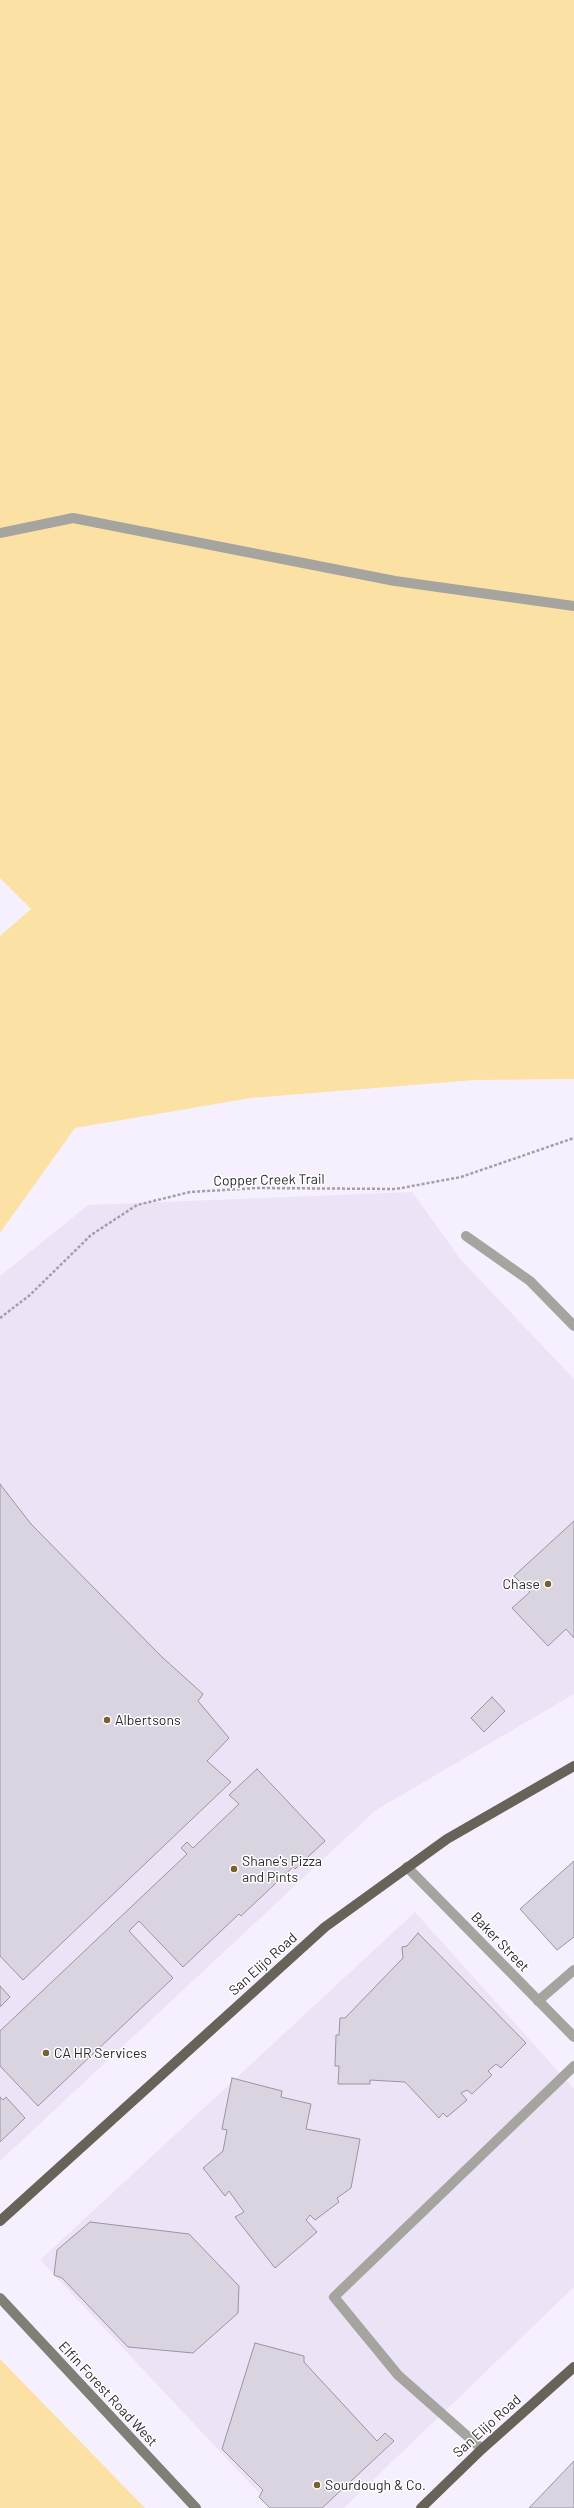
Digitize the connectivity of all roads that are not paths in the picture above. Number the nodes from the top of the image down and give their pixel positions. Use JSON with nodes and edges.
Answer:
{"nodes":[{"id":1,"x":0,"y":533,"type":"edge"},
{"id":2,"x":574,"y":606,"type":"edge"},
{"id":3,"x":466,"y":1236,"type":"dead end"},
{"id":4,"x":574,"y":1326,"type":"edge"},
{"id":5,"x":574,"y":1766,"type":"edge"},
{"id":6,"x":407,"y":1867,"type":"junction"},
{"id":7,"x":574,"y":1970,"type":"edge"},
{"id":8,"x":538,"y":2001,"type":"junction"},
{"id":9,"x":574,"y":2036,"type":"edge"},
{"id":10,"x":574,"y":2066,"type":"edge"},
{"id":11,"x":0,"y":2221,"type":"edge"},
{"id":12,"x":0,"y":2298,"type":"edge"},
{"id":13,"x":574,"y":2367,"type":"edge"},
{"id":14,"x":482,"y":2449,"type":"junction"},
{"id":15,"x":196,"y":2508,"type":"edge"},
{"id":16,"x":421,"y":2508,"type":"edge"}],
"edges":[{"from":1,"to":2,"type":"street"},
{"from":3,"to":4,"type":"street"},
{"from":5,"to":6,"type":"main road","name":"San Elijo Road"},
{"from":6,"to":8,"type":"street","name":"Baker Street"},
{"from":6,"to":11,"type":"main road","name":"San Elijo Road"},
{"from":7,"to":8,"type":"street"},
{"from":8,"to":9,"type":"street","name":"Baker Street"},
{"from":10,"to":14,"type":"street"},
{"from":12,"to":15,"type":"main road","name":"Elfin Forest Road West"},
{"from":13,"to":14,"type":"main road","name":"San Elijo Road"},
{"from":14,"to":16,"type":"main road","name":"San Elijo Road"}]}
